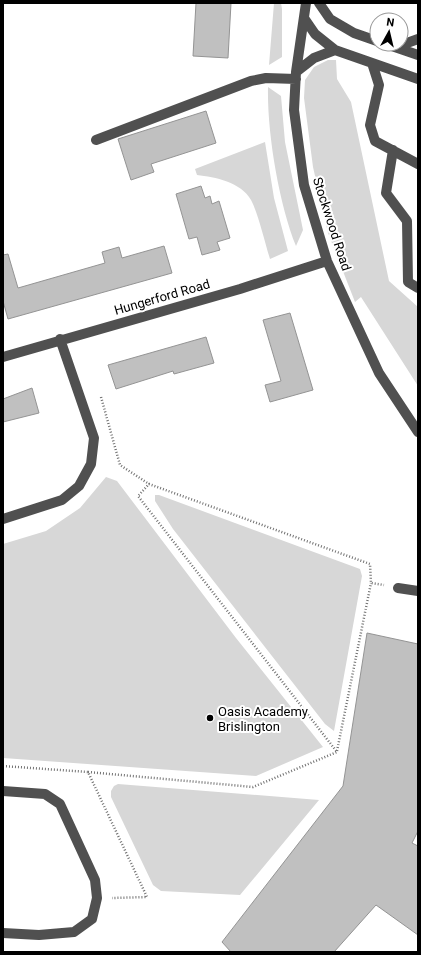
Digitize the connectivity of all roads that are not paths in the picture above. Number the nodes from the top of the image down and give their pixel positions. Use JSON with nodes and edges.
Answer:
{"nodes":[{"id":1,"x":306,"y":3,"type":"edge"},
{"id":2,"x":319,"y":3,"type":"edge"},
{"id":3,"x":304,"y":18,"type":"junction"},
{"id":4,"x":369,"y":38,"type":"edge"},
{"id":5,"x":335,"y":50,"type":"junction"},
{"id":6,"x":372,"y":63,"type":"junction"},
{"id":7,"x":296,"y":76,"type":"junction"},
{"id":8,"x":418,"y":79,"type":"edge"},
{"id":9,"x":96,"y":140,"type":"dead end"},
{"id":10,"x":393,"y":150,"type":"junction"},
{"id":11,"x":418,"y":164,"type":"edge"},
{"id":12,"x":327,"y":261,"type":"junction"},
{"id":13,"x":418,"y":288,"type":"edge"},
{"id":14,"x":60,"y":339,"type":"junction"},
{"id":15,"x":3,"y":357,"type":"edge"},
{"id":16,"x":418,"y":432,"type":"edge"},
{"id":17,"x":3,"y":519,"type":"edge"},
{"id":18,"x":398,"y":588,"type":"road end"},
{"id":19,"x":418,"y":591,"type":"edge"},
{"id":20,"x":3,"y":791,"type":"edge"},
{"id":21,"x":3,"y":933,"type":"edge"}],
"edges":[{"from":1,"to":3,"type":"street","name":"Stockwood Road"},
{"from":2,"to":4,"type":"street"},
{"from":3,"to":5,"type":"street"},
{"from":3,"to":7,"type":"street","name":"Stockwood Road"},
{"from":5,"to":6,"type":"street"},
{"from":5,"to":7,"type":"street"},
{"from":6,"to":8,"type":"street"},
{"from":6,"to":10,"type":"street"},
{"from":7,"to":9,"type":"street"},
{"from":7,"to":12,"type":"street","name":"Stockwood Road"},
{"from":10,"to":11,"type":"street"},
{"from":10,"to":13,"type":"street"},
{"from":12,"to":14,"type":"street","name":"Hungerford Road"},
{"from":12,"to":16,"type":"street","name":"Stockwood Road"},
{"from":14,"to":15,"type":"street","name":"Hungerford Road"},
{"from":14,"to":17,"type":"street"},
{"from":18,"to":19,"type":"street"},
{"from":20,"to":21,"type":"street"}]}
